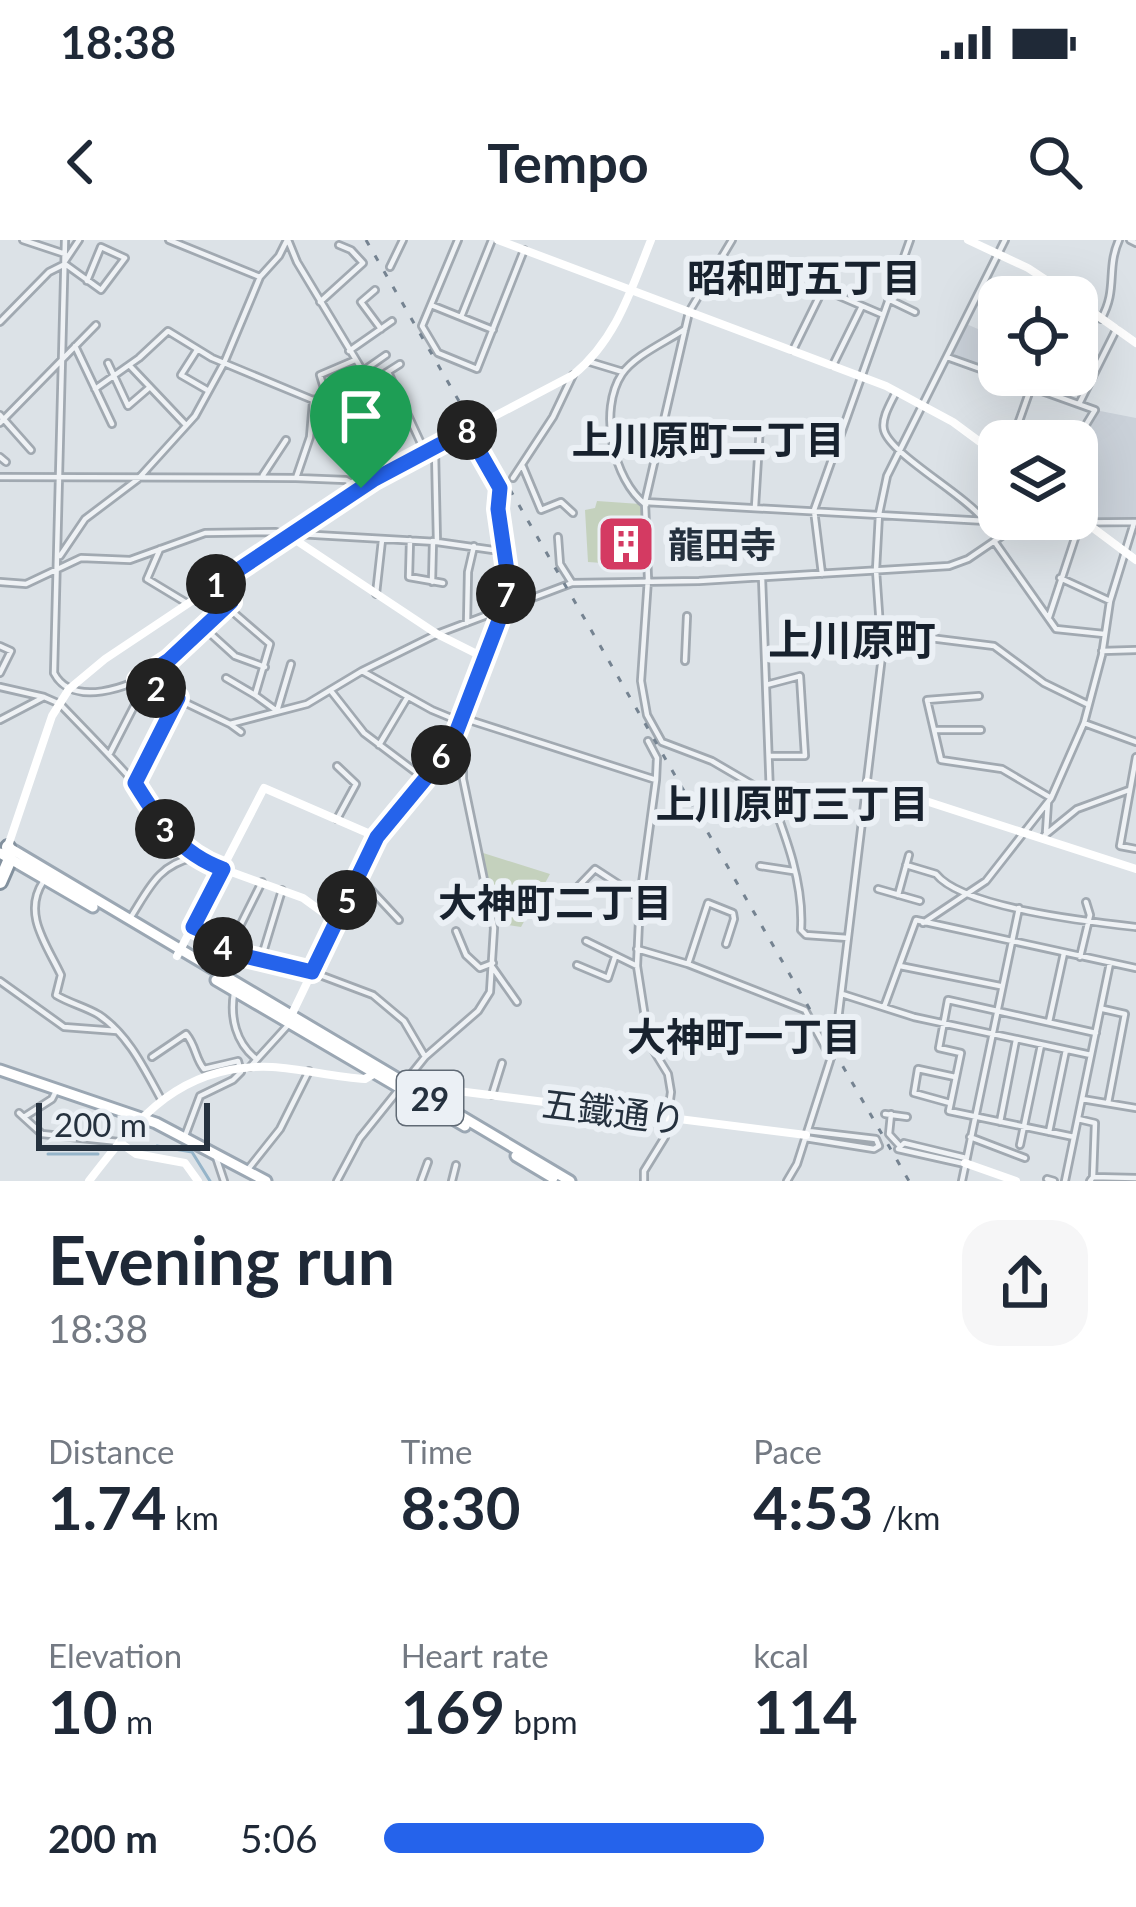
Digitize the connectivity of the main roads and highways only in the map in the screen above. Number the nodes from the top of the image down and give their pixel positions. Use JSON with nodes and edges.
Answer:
{"nodes":[{"id":1,"x":4,"y":851,"type":"edge"},
{"id":2,"x":0,"y":882,"type":"edge"},
{"id":3,"x":179,"y":954,"type":"junction"},
{"id":4,"x":290,"y":1019,"type":"junction"},
{"id":5,"x":0,"y":1070,"type":"edge"},
{"id":6,"x":403,"y":1086,"type":"junction"},
{"id":7,"x":266,"y":1181,"type":"edge"},
{"id":8,"x":558,"y":1181,"type":"edge"},
{"id":9,"x":570,"y":1181,"type":"edge"}],
"edges":[{"from":1,"to":2,"type":"highway"},
{"from":1,"to":3,"type":"main road","number":"29"},
{"from":1,"to":3,"type":"main road","number":"29"},
{"from":3,"to":4,"type":"main road","number":"29"},
{"from":3,"to":4,"type":"main road","number":"29"},
{"from":4,"to":6,"type":"main road","number":"29"},
{"from":4,"to":6,"type":"main road","number":"29"},
{"from":5,"to":7,"type":"main road"},
{"from":6,"to":8,"type":"main road","number":"29"},
{"from":6,"to":9,"type":"main road","number":"29"}]}
